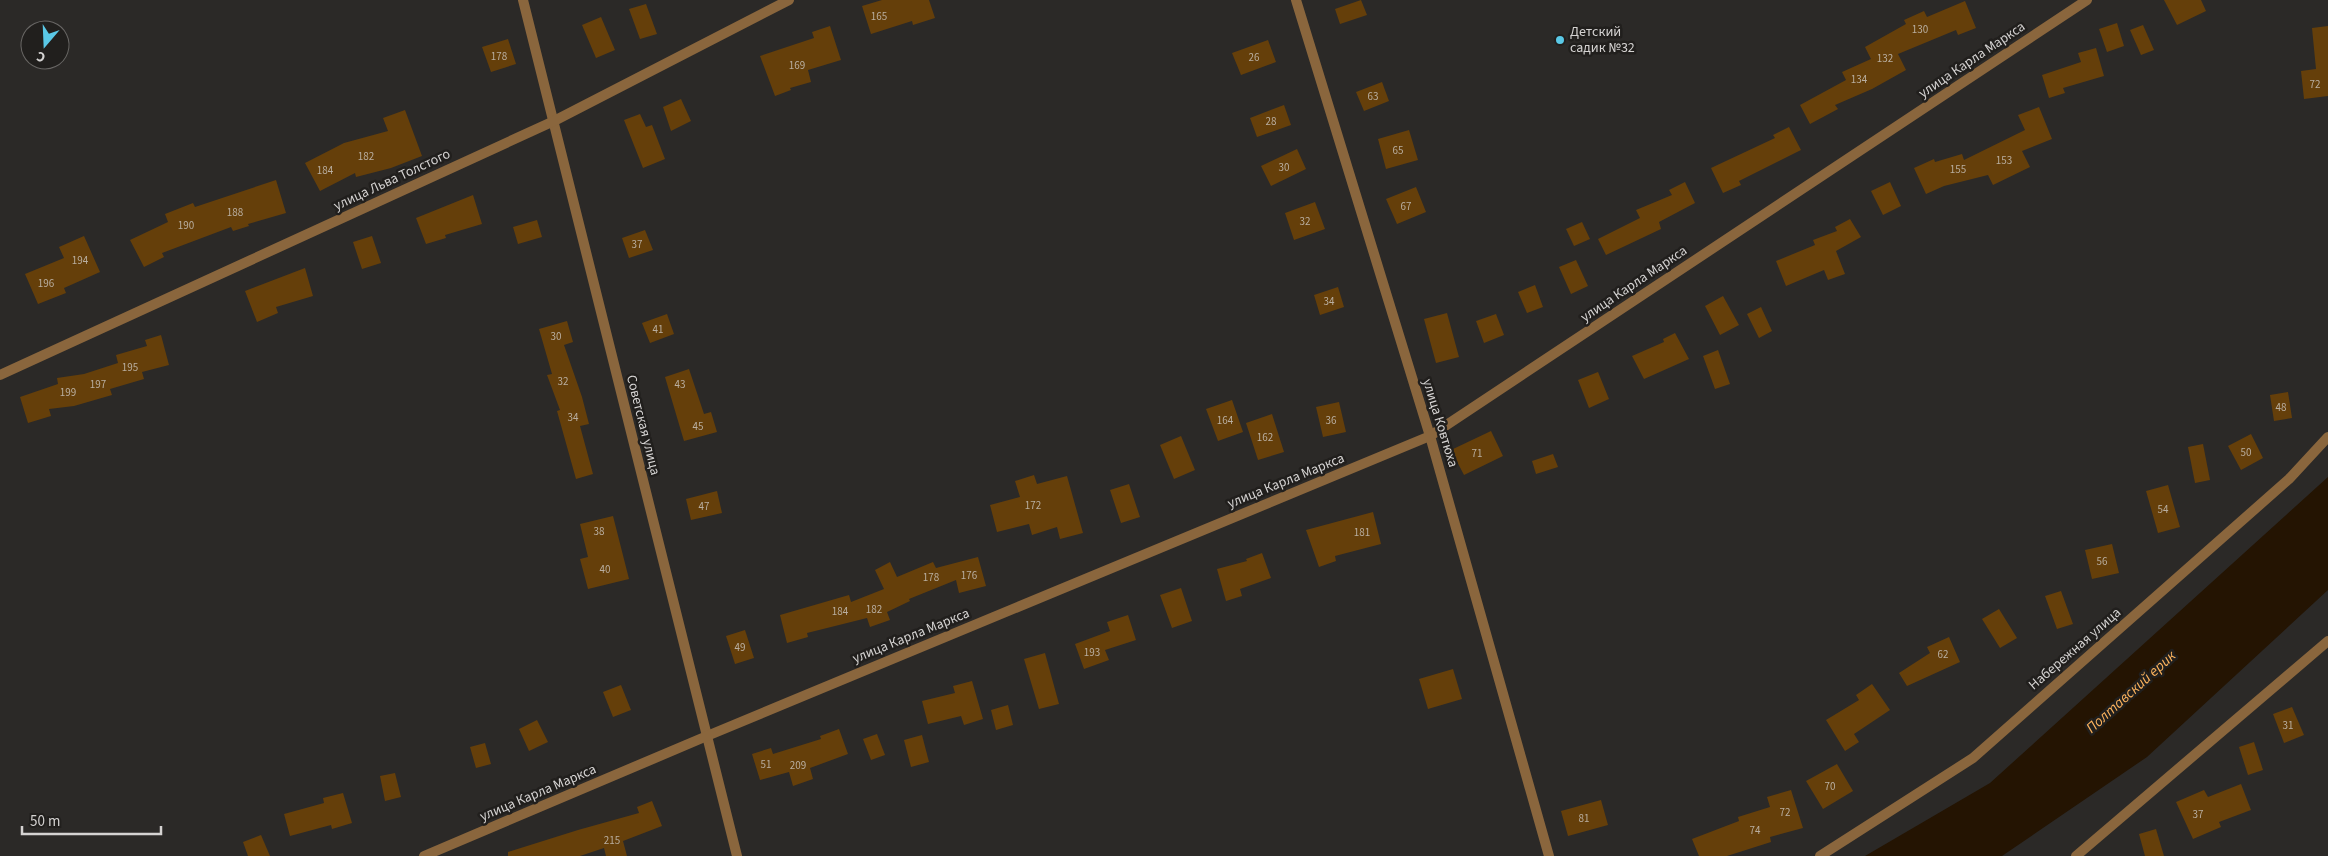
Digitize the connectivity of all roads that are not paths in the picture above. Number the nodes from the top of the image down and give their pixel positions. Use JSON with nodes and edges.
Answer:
{"nodes":[{"id":1,"x":523,"y":0,"type":"edge"},
{"id":2,"x":790,"y":0,"type":"edge"},
{"id":3,"x":1296,"y":0,"type":"edge"},
{"id":4,"x":2088,"y":0,"type":"edge"},
{"id":5,"x":554,"y":121,"type":"junction"},
{"id":6,"x":0,"y":375,"type":"edge"},
{"id":7,"x":1430,"y":436,"type":"junction"},
{"id":8,"x":2328,"y":438,"type":"edge"},
{"id":9,"x":2328,"y":641,"type":"edge"},
{"id":10,"x":707,"y":736,"type":"junction"},
{"id":11,"x":424,"y":856,"type":"edge"},
{"id":12,"x":737,"y":856,"type":"edge"},
{"id":13,"x":1549,"y":856,"type":"edge"},
{"id":14,"x":1820,"y":856,"type":"edge"},
{"id":15,"x":2076,"y":856,"type":"edge"}],
"edges":[{"from":1,"to":5,"type":"street","name":"Советская улица"},
{"from":2,"to":5,"type":"street","name":"улица Льва Толстого"},
{"from":3,"to":7,"type":"street","name":"улица Ковтюха"},
{"from":4,"to":7,"type":"street","name":"улица Карла Маркса"},
{"from":5,"to":6,"type":"street","name":"улица Льва Толстого"},
{"from":5,"to":10,"type":"street","name":"Советская улица"},
{"from":7,"to":10,"type":"street","name":"улица Карла Маркса"},
{"from":7,"to":13,"type":"street","name":"улица Ковтюха"},
{"from":8,"to":14,"type":"street","name":"Набережная улица"},
{"from":9,"to":15,"type":"street"},
{"from":10,"to":11,"type":"street","name":"улица Карла Маркса"},
{"from":10,"to":12,"type":"street","name":"Советская улица"}]}
